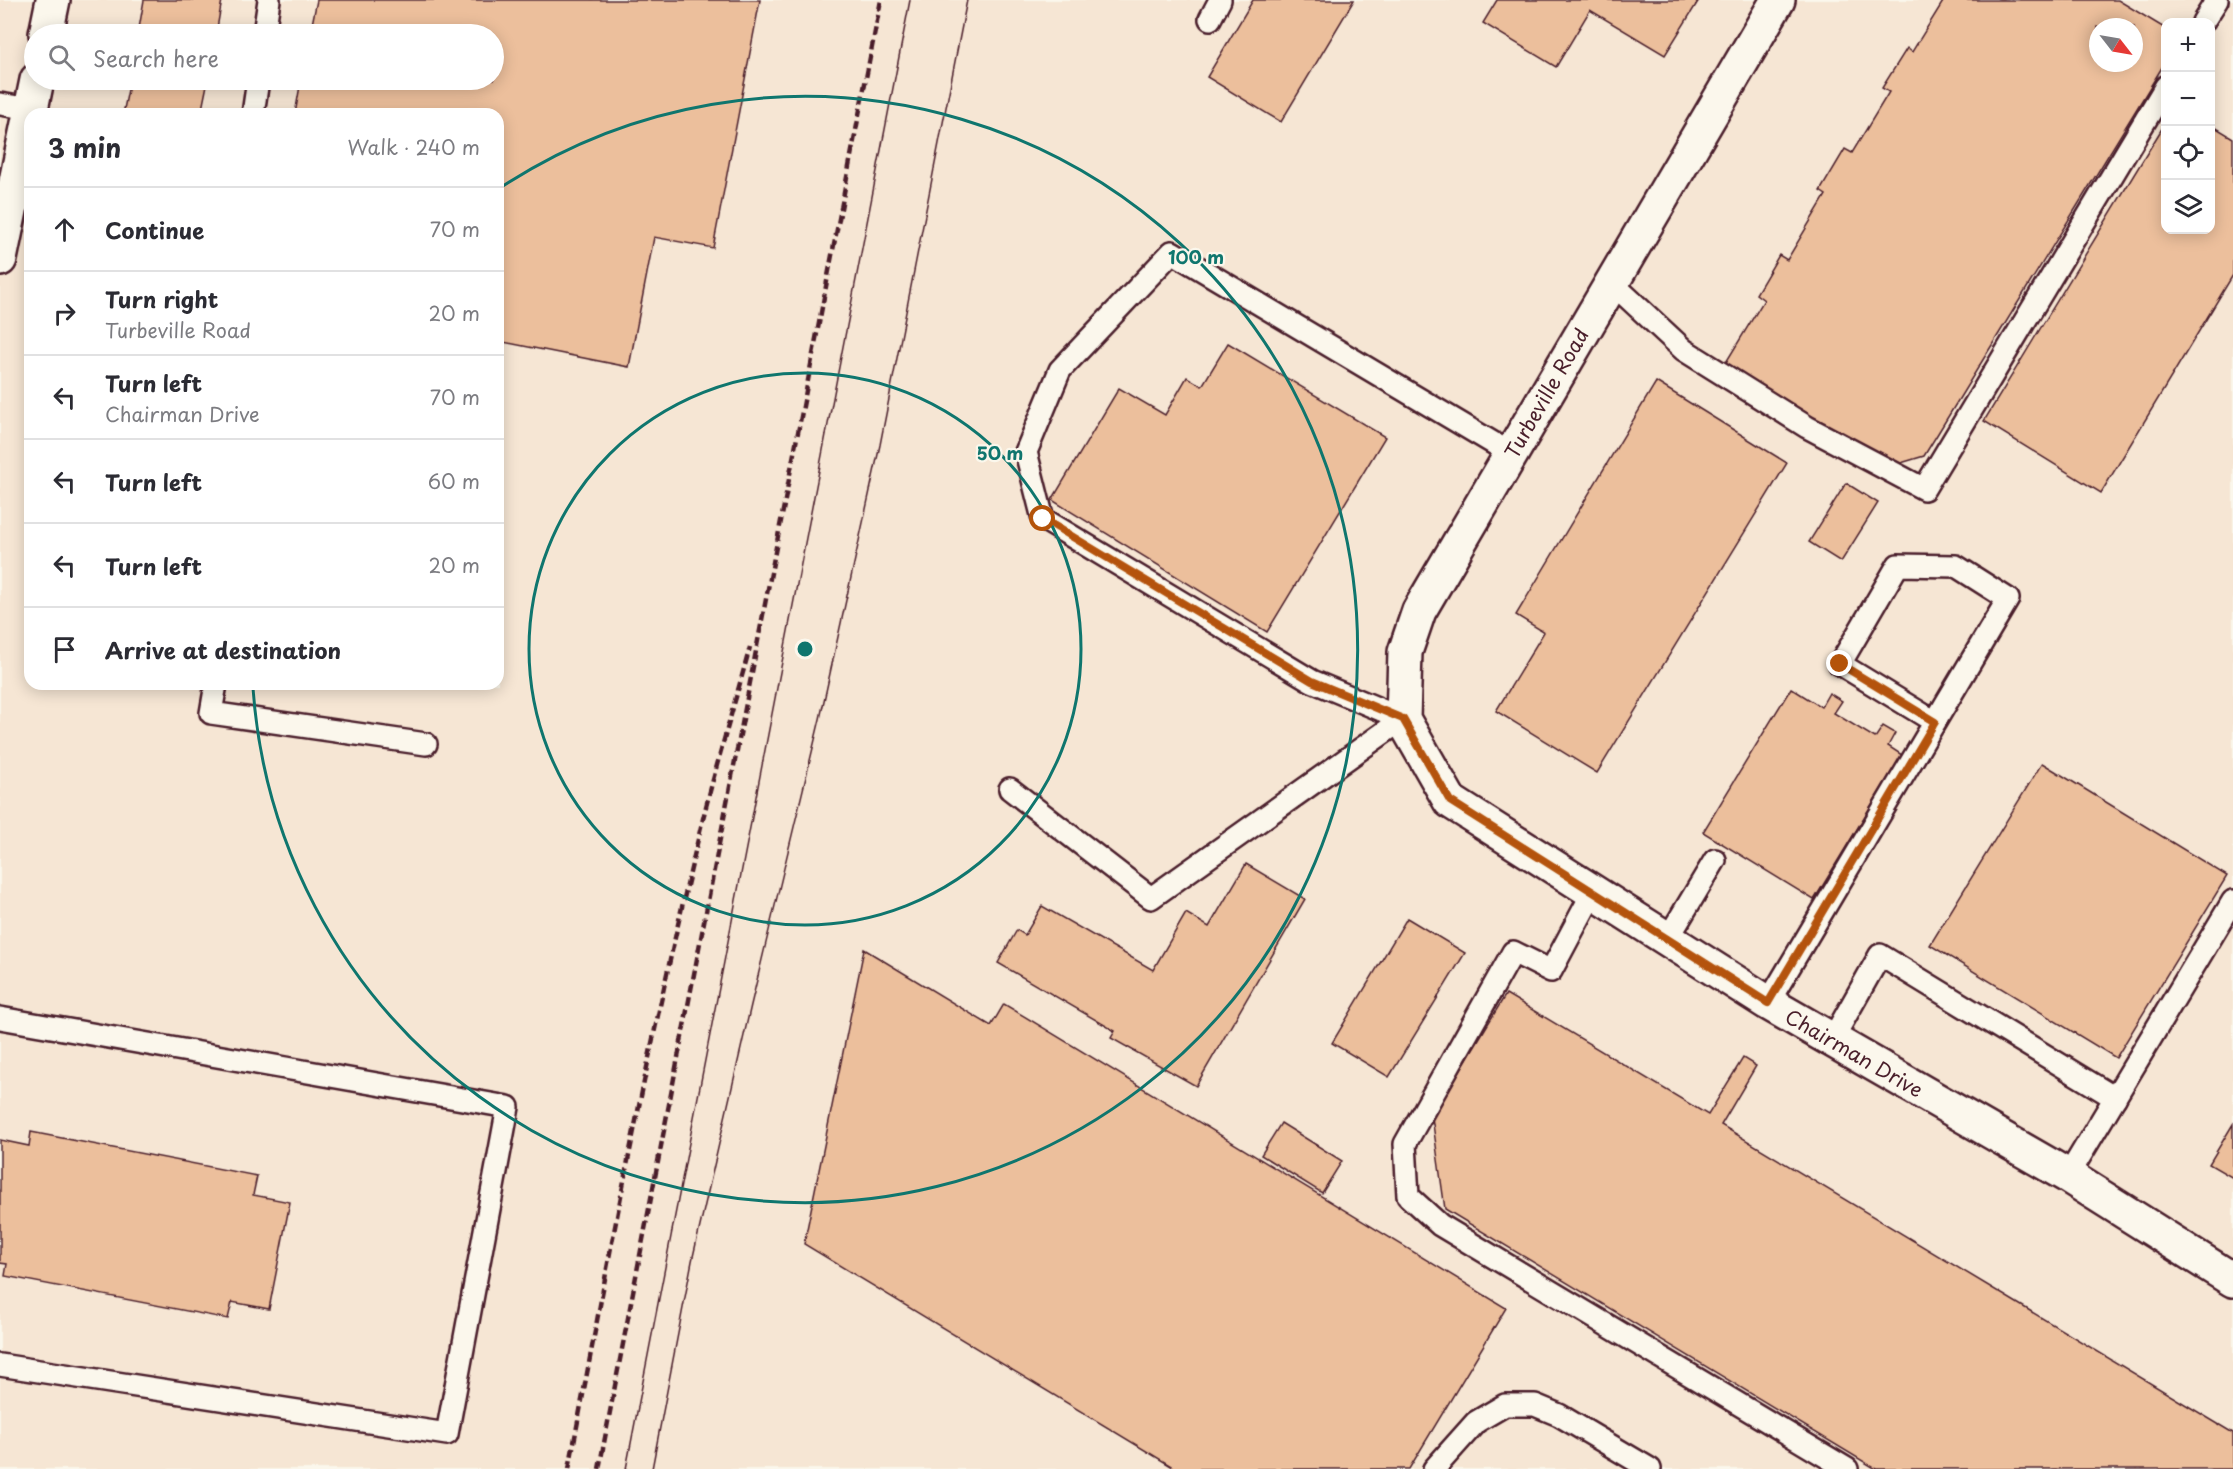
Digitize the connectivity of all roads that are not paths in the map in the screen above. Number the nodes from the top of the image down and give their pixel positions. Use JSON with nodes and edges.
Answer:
{"nodes":[{"id":1,"x":53,"y":0,"type":"edge"},
{"id":2,"x":269,"y":0,"type":"edge"},
{"id":3,"x":1220,"y":0,"type":"edge"},
{"id":4,"x":1778,"y":0,"type":"edge"},
{"id":5,"x":2217,"y":0,"type":"edge"},
{"id":6,"x":2206,"y":18,"type":"edge"},
{"id":7,"x":1210,"y":19,"type":"dead end"},
{"id":8,"x":48,"y":24,"type":"edge"},
{"id":9,"x":265,"y":24,"type":"edge"},
{"id":10,"x":257,"y":90,"type":"edge"},
{"id":11,"x":2161,"y":94,"type":"edge"},
{"id":12,"x":22,"y":97,"type":"edge"},
{"id":13,"x":254,"y":108,"type":"edge"},
{"id":14,"x":7,"y":188,"type":"edge"},
{"id":15,"x":0,"y":259,"type":"edge"},
{"id":16,"x":1611,"y":282,"type":"junction"},
{"id":17,"x":1510,"y":453,"type":"junction"},
{"id":18,"x":215,"y":690,"type":"edge"},
{"id":19,"x":1403,"y":719,"type":"junction"},
{"id":20,"x":1935,"y":722,"type":"junction"},
{"id":21,"x":426,"y":744,"type":"dead end"},
{"id":22,"x":1010,"y":789,"type":"dead end"},
{"id":23,"x":1715,"y":860,"type":"dead end"},
{"id":24,"x":1593,"y":892,"type":"junction"},
{"id":25,"x":2233,"y":901,"type":"edge"},
{"id":26,"x":1667,"y":940,"type":"junction"},
{"id":27,"x":1768,"y":1003,"type":"junction"},
{"id":28,"x":0,"y":1018,"type":"edge"},
{"id":29,"x":1832,"y":1040,"type":"junction"},
{"id":30,"x":2115,"y":1098,"type":"junction"},
{"id":31,"x":2068,"y":1176,"type":"junction"},
{"id":32,"x":2233,"y":1280,"type":"edge"},
{"id":33,"x":0,"y":1365,"type":"edge"},
{"id":34,"x":1434,"y":1469,"type":"edge"},
{"id":35,"x":1650,"y":1469,"type":"edge"},
{"id":36,"x":1848,"y":1469,"type":"edge"}],
"edges":[{"from":1,"to":8,"type":"street"},
{"from":2,"to":9,"type":"lane"},
{"from":3,"to":7,"type":"lane"},
{"from":4,"to":16,"type":"street","name":"Turbeville Road"},
{"from":5,"to":6,"type":"lane"},
{"from":10,"to":13,"type":"lane"},
{"from":11,"to":16,"type":"lane"},
{"from":12,"to":14,"type":"street"},
{"from":14,"to":15,"type":"street"},
{"from":16,"to":17,"type":"street","name":"Turbeville Road"},
{"from":17,"to":19,"type":"street","name":"Turbeville Road"},
{"from":17,"to":19,"type":"lane"},
{"from":18,"to":21,"type":"lane"},
{"from":19,"to":22,"type":"lane"},
{"from":19,"to":24,"type":"street","name":"Chairman Drive"},
{"from":20,"to":20,"type":"lane"},
{"from":20,"to":27,"type":"lane"},
{"from":23,"to":26,"type":"lane"},
{"from":24,"to":26,"type":"street","name":"Chairman Drive"},
{"from":24,"to":36,"type":"lane"},
{"from":25,"to":30,"type":"lane"},
{"from":26,"to":27,"type":"street","name":"Chairman Drive"},
{"from":27,"to":29,"type":"street","name":"Chairman Drive"},
{"from":28,"to":33,"type":"lane"},
{"from":29,"to":30,"type":"lane"},
{"from":29,"to":31,"type":"street","name":"Chairman Drive"},
{"from":30,"to":31,"type":"lane"},
{"from":31,"to":32,"type":"street","name":"Chairman Drive"},
{"from":34,"to":35,"type":"lane"}]}
